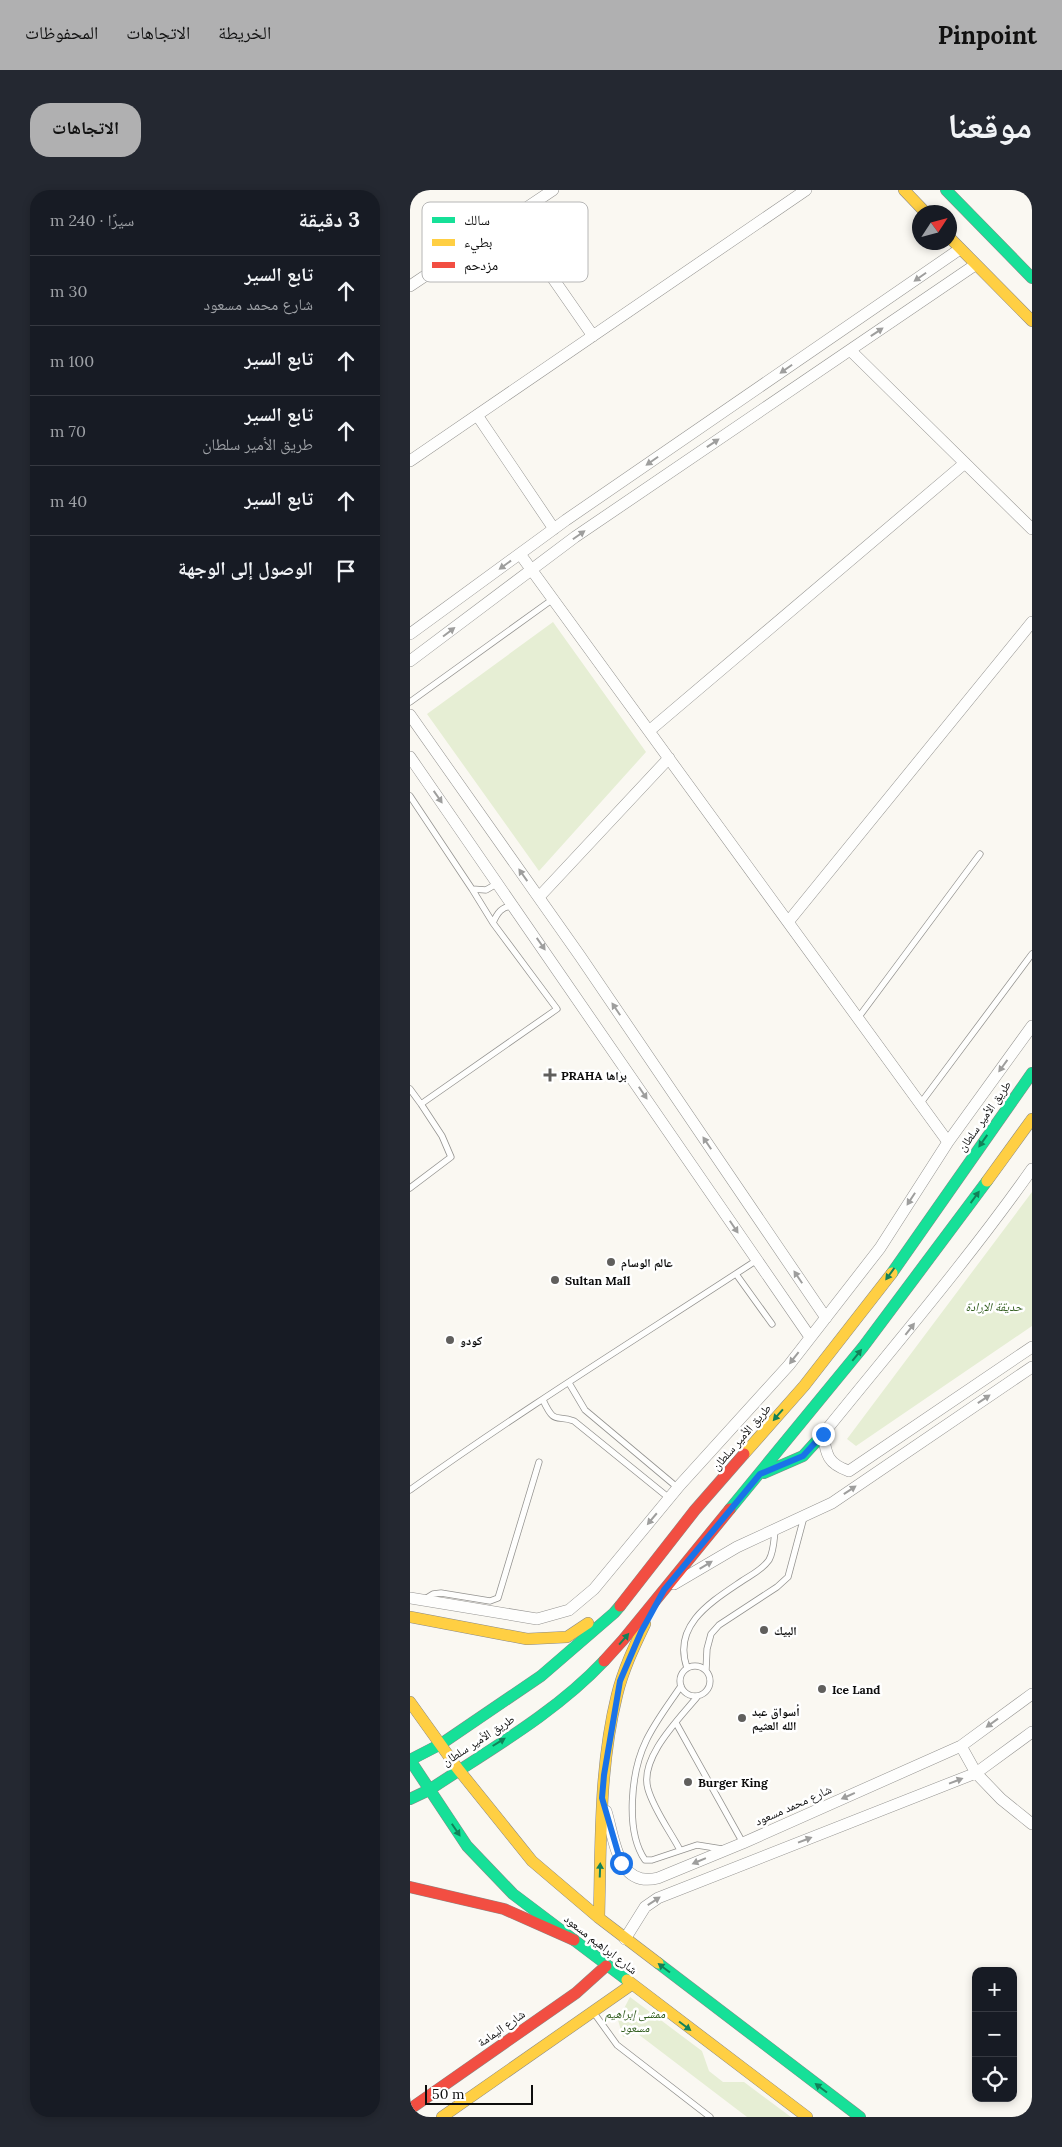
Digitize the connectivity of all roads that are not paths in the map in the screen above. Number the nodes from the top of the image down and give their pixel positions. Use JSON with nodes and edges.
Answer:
{"nodes":[{"id":1,"x":553,"y":190,"type":"edge"},
{"id":2,"x":806,"y":190,"type":"edge"},
{"id":3,"x":904,"y":190,"type":"edge"},
{"id":4,"x":946,"y":190,"type":"edge"},
{"id":5,"x":535,"y":202,"type":"edge"},
{"id":6,"x":918,"y":205,"type":"edge"},
{"id":7,"x":957,"y":246,"type":"edge"},
{"id":8,"x":960,"y":249,"type":"junction"},
{"id":9,"x":976,"y":265,"type":"junction"},
{"id":10,"x":422,"y":278,"type":"edge"},
{"id":11,"x":1032,"y":278,"type":"edge"},
{"id":12,"x":555,"y":282,"type":"edge"},
{"id":13,"x":410,"y":286,"type":"edge"},
{"id":14,"x":1032,"y":322,"type":"edge"},
{"id":15,"x":593,"y":336,"type":"junction"},
{"id":16,"x":850,"y":350,"type":"junction"},
{"id":17,"x":477,"y":415,"type":"junction"},
{"id":18,"x":410,"y":461,"type":"edge"},
{"id":19,"x":965,"y":463,"type":"junction"},
{"id":20,"x":554,"y":529,"type":"junction"},
{"id":21,"x":1032,"y":529,"type":"edge"},
{"id":22,"x":520,"y":554,"type":"junction"},
{"id":23,"x":532,"y":570,"type":"junction"},
{"id":24,"x":553,"y":599,"type":"junction"},
{"id":25,"x":1032,"y":622,"type":"edge"},
{"id":26,"x":410,"y":634,"type":"edge"},
{"id":27,"x":410,"y":661,"type":"edge"},
{"id":28,"x":410,"y":702,"type":"edge"},
{"id":29,"x":410,"y":715,"type":"edge"},
{"id":30,"x":649,"y":732,"type":"junction"},
{"id":31,"x":410,"y":757,"type":"edge"},
{"id":32,"x":669,"y":758,"type":"junction"},
{"id":33,"x":410,"y":796,"type":"edge"},
{"id":34,"x":980,"y":854,"type":"dead end"},
{"id":35,"x":498,"y":883,"type":"junction"},
{"id":36,"x":472,"y":890,"type":"junction"},
{"id":37,"x":539,"y":897,"type":"junction"},
{"id":38,"x":514,"y":906,"type":"junction"},
{"id":39,"x":788,"y":922,"type":"junction"},
{"id":40,"x":494,"y":923,"type":"junction"},
{"id":41,"x":1032,"y":954,"type":"edge"},
{"id":42,"x":858,"y":1018,"type":"junction"},
{"id":43,"x":1032,"y":1026,"type":"edge"},
{"id":44,"x":1032,"y":1073,"type":"edge"},
{"id":45,"x":410,"y":1089,"type":"edge"},
{"id":46,"x":421,"y":1104,"type":"junction"},
{"id":47,"x":920,"y":1104,"type":"junction"},
{"id":48,"x":1032,"y":1119,"type":"edge"},
{"id":49,"x":1007,"y":1132,"type":"junction"},
{"id":50,"x":948,"y":1142,"type":"junction"},
{"id":51,"x":1032,"y":1169,"type":"edge"},
{"id":52,"x":410,"y":1188,"type":"edge"},
{"id":53,"x":757,"y":1260,"type":"junction"},
{"id":54,"x":736,"y":1274,"type":"junction"},
{"id":55,"x":826,"y":1318,"type":"junction"},
{"id":56,"x":772,"y":1324,"type":"dead end"},
{"id":57,"x":810,"y":1337,"type":"junction"},
{"id":58,"x":1032,"y":1347,"type":"edge"},
{"id":59,"x":1032,"y":1367,"type":"edge"},
{"id":60,"x":569,"y":1383,"type":"junction"},
{"id":61,"x":543,"y":1400,"type":"junction"},
{"id":62,"x":823,"y":1434,"type":"junction"},
{"id":63,"x":538,"y":1462,"type":"dead end"},
{"id":64,"x":760,"y":1474,"type":"junction"},
{"id":65,"x":678,"y":1488,"type":"junction"},
{"id":66,"x":410,"y":1490,"type":"edge"},
{"id":67,"x":669,"y":1498,"type":"junction"},
{"id":68,"x":804,"y":1517,"type":"junction"},
{"id":69,"x":776,"y":1528,"type":"junction"},
{"id":70,"x":640,"y":1579,"type":"junction"},
{"id":71,"x":664,"y":1590,"type":"junction"},
{"id":72,"x":410,"y":1598,"type":"edge"},
{"id":73,"x":423,"y":1600,"type":"junction"},
{"id":74,"x":410,"y":1617,"type":"edge"},
{"id":75,"x":687,"y":1668,"type":"junction"},
{"id":76,"x":706,"y":1670,"type":"junction"},
{"id":77,"x":681,"y":1686,"type":"junction"},
{"id":78,"x":1032,"y":1694,"type":"edge"},
{"id":79,"x":697,"y":1697,"type":"junction"},
{"id":80,"x":410,"y":1702,"type":"edge"},
{"id":81,"x":676,"y":1723,"type":"junction"},
{"id":82,"x":1032,"y":1732,"type":"edge"},
{"id":83,"x":441,"y":1744,"type":"junction"},
{"id":84,"x":961,"y":1746,"type":"junction"},
{"id":85,"x":410,"y":1760,"type":"edge"},
{"id":86,"x":458,"y":1769,"type":"junction"},
{"id":87,"x":976,"y":1773,"type":"junction"},
{"id":88,"x":429,"y":1790,"type":"junction"},
{"id":89,"x":602,"y":1798,"type":"junction"},
{"id":90,"x":410,"y":1799,"type":"edge"},
{"id":91,"x":1032,"y":1824,"type":"edge"},
{"id":92,"x":743,"y":1843,"type":"junction"},
{"id":93,"x":680,"y":1850,"type":"junction"},
{"id":94,"x":725,"y":1850,"type":"junction"},
{"id":95,"x":410,"y":1887,"type":"edge"},
{"id":96,"x":599,"y":1918,"type":"junction"},
{"id":97,"x":625,"y":1939,"type":"junction"},
{"id":98,"x":574,"y":1940,"type":"junction"},
{"id":99,"x":606,"y":1966,"type":"junction"},
{"id":100,"x":630,"y":1984,"type":"junction"},
{"id":101,"x":592,"y":2012,"type":"junction"},
{"id":102,"x":410,"y":2109,"type":"edge"},
{"id":103,"x":444,"y":2117,"type":"edge"},
{"id":104,"x":710,"y":2117,"type":"edge"},
{"id":105,"x":807,"y":2117,"type":"edge"},
{"id":106,"x":860,"y":2117,"type":"edge"}],
"edges":[{"from":1,"to":5,"type":"street"},
{"from":2,"to":15,"type":"street"},
{"from":3,"to":6,"type":"main road"},
{"from":4,"to":11,"type":"main road"},
{"from":7,"to":8,"type":"main road"},
{"from":8,"to":9,"type":"main road"},
{"from":8,"to":20,"type":"street","one_way":true},
{"from":9,"to":14,"type":"main road"},
{"from":16,"to":9,"type":"street","one_way":true},
{"from":10,"to":13,"type":"street"},
{"from":12,"to":15,"type":"street"},
{"from":15,"to":17,"type":"street"},
{"from":16,"to":19,"type":"street"},
{"from":23,"to":16,"type":"street","one_way":true},
{"from":17,"to":18,"type":"street"},
{"from":17,"to":20,"type":"street"},
{"from":19,"to":21,"type":"street"},
{"from":19,"to":30,"type":"street"},
{"from":20,"to":22,"type":"street"},
{"from":22,"to":23,"type":"street"},
{"from":22,"to":26,"type":"street","one_way":true},
{"from":23,"to":24,"type":"street"},
{"from":27,"to":23,"type":"street","one_way":true},
{"from":24,"to":28,"type":"lane"},
{"from":24,"to":30,"type":"street"},
{"from":25,"to":39,"type":"street"},
{"from":37,"to":29,"type":"street","one_way":true},
{"from":30,"to":32,"type":"street"},
{"from":31,"to":35,"type":"street","one_way":true},
{"from":32,"to":37,"type":"street"},
{"from":32,"to":39,"type":"street"},
{"from":33,"to":36,"type":"lane"},
{"from":34,"to":42,"type":"lane"},
{"from":35,"to":36,"type":"lane"},
{"from":35,"to":38,"type":"street"},
{"from":36,"to":40,"type":"lane"},
{"from":55,"to":37,"type":"street","one_way":true},
{"from":38,"to":40,"type":"lane"},
{"from":38,"to":53,"type":"street","one_way":true},
{"from":39,"to":42,"type":"street"},
{"from":40,"to":46,"type":"lane"},
{"from":41,"to":47,"type":"lane"},
{"from":42,"to":47,"type":"street"},
{"from":43,"to":50,"type":"street","one_way":true},
{"from":44,"to":49,"type":"main road","name":"طريق الأمير سلطان"},
{"from":45,"to":46,"type":"lane"},
{"from":46,"to":52,"type":"lane"},
{"from":47,"to":50,"type":"street"},
{"from":48,"to":49,"type":"main road","name":"طريق الأمير سلطان"},
{"from":64,"to":49,"type":"main road","name":"طريق الأمير سلطان","one_way":true},
{"from":49,"to":70,"type":"main road","name":"طريق الأمير سلطان","one_way":true},
{"from":50,"to":55,"type":"street","one_way":true},
{"from":62,"to":51,"type":"street","one_way":true},
{"from":53,"to":54,"type":"lane"},
{"from":53,"to":57,"type":"street"},
{"from":54,"to":56,"type":"lane"},
{"from":54,"to":60,"type":"lane"},
{"from":55,"to":57,"type":"street"},
{"from":57,"to":65,"type":"street","one_way":true},
{"from":58,"to":62,"type":"street"},
{"from":68,"to":59,"type":"street","one_way":true},
{"from":60,"to":61,"type":"lane"},
{"from":60,"to":65,"type":"lane"},
{"from":61,"to":66,"type":"lane"},
{"from":61,"to":67,"type":"lane"},
{"from":62,"to":64,"type":"main road"},
{"from":63,"to":73,"type":"lane"},
{"from":64,"to":71,"type":"main road","name":"طريق الأمير سلطان"},
{"from":65,"to":67,"type":"street"},
{"from":67,"to":73,"type":"street","one_way":true},
{"from":68,"to":69,"type":"street"},
{"from":68,"to":76,"type":"lane"},
{"from":71,"to":69,"type":"street","one_way":true},
{"from":69,"to":75,"type":"lane"},
{"from":70,"to":74,"type":"main road"},
{"from":70,"to":83,"type":"main road","name":"طريق الأمير سلطان"},
{"from":86,"to":71,"type":"main road","name":"طريق الأمير سلطان","one_way":true},
{"from":71,"to":89,"type":"main road"},
{"from":72,"to":73,"type":"street"},
{"from":75,"to":76,"type":"lane"},
{"from":75,"to":77,"type":"lane"},
{"from":76,"to":79,"type":"lane"},
{"from":77,"to":79,"type":"lane"},
{"from":77,"to":93,"type":"lane"},
{"from":78,"to":84,"type":"street","name":"شارع محمد مسعود","one_way":true},
{"from":79,"to":81,"type":"lane"},
{"from":80,"to":83,"type":"main road","name":"شارع ابراهيم مسعود"},
{"from":81,"to":92,"type":"lane"},
{"from":81,"to":93,"type":"lane"},
{"from":82,"to":87,"type":"street"},
{"from":83,"to":85,"type":"main road","name":"طريق الأمير سلطان"},
{"from":83,"to":86,"type":"main road","name":"شارع ابراهيم مسعود"},
{"from":84,"to":87,"type":"street"},
{"from":84,"to":92,"type":"street","name":"شارع محمد مسعود","one_way":true},
{"from":85,"to":88,"type":"main road","name":"شارع ابراهيم مسعود"},
{"from":86,"to":88,"type":"main road","name":"طريق الأمير سلطان"},
{"from":86,"to":96,"type":"main road","name":"شارع ابراهيم مسعود"},
{"from":87,"to":91,"type":"street"},
{"from":97,"to":87,"type":"street","one_way":true},
{"from":88,"to":90,"type":"main road","name":"طريق الأمير سلطان"},
{"from":88,"to":98,"type":"main road","name":"شارع ابراهيم مسعود","one_way":true},
{"from":94,"to":89,"type":"street","name":"شارع محمد مسعود","one_way":true},
{"from":96,"to":89,"type":"main road","one_way":true},
{"from":92,"to":94,"type":"street","name":"شارع محمد مسعود"},
{"from":93,"to":94,"type":"lane"},
{"from":95,"to":98,"type":"main road"},
{"from":96,"to":97,"type":"main road","name":"شارع ابراهيم مسعود"},
{"from":106,"to":97,"type":"main road","name":"شارع ابراهيم مسعود","one_way":true},
{"from":98,"to":99,"type":"main road","name":"شارع ابراهيم مسعود"},
{"from":99,"to":100,"type":"main road","name":"شارع ابراهيم مسعود"},
{"from":99,"to":102,"type":"main road","name":"شارع اليمامة"},
{"from":100,"to":101,"type":"main road"},
{"from":100,"to":105,"type":"main road","name":"شارع ابراهيم مسعود","one_way":true},
{"from":101,"to":103,"type":"main road"},
{"from":101,"to":104,"type":"lane"}]}
